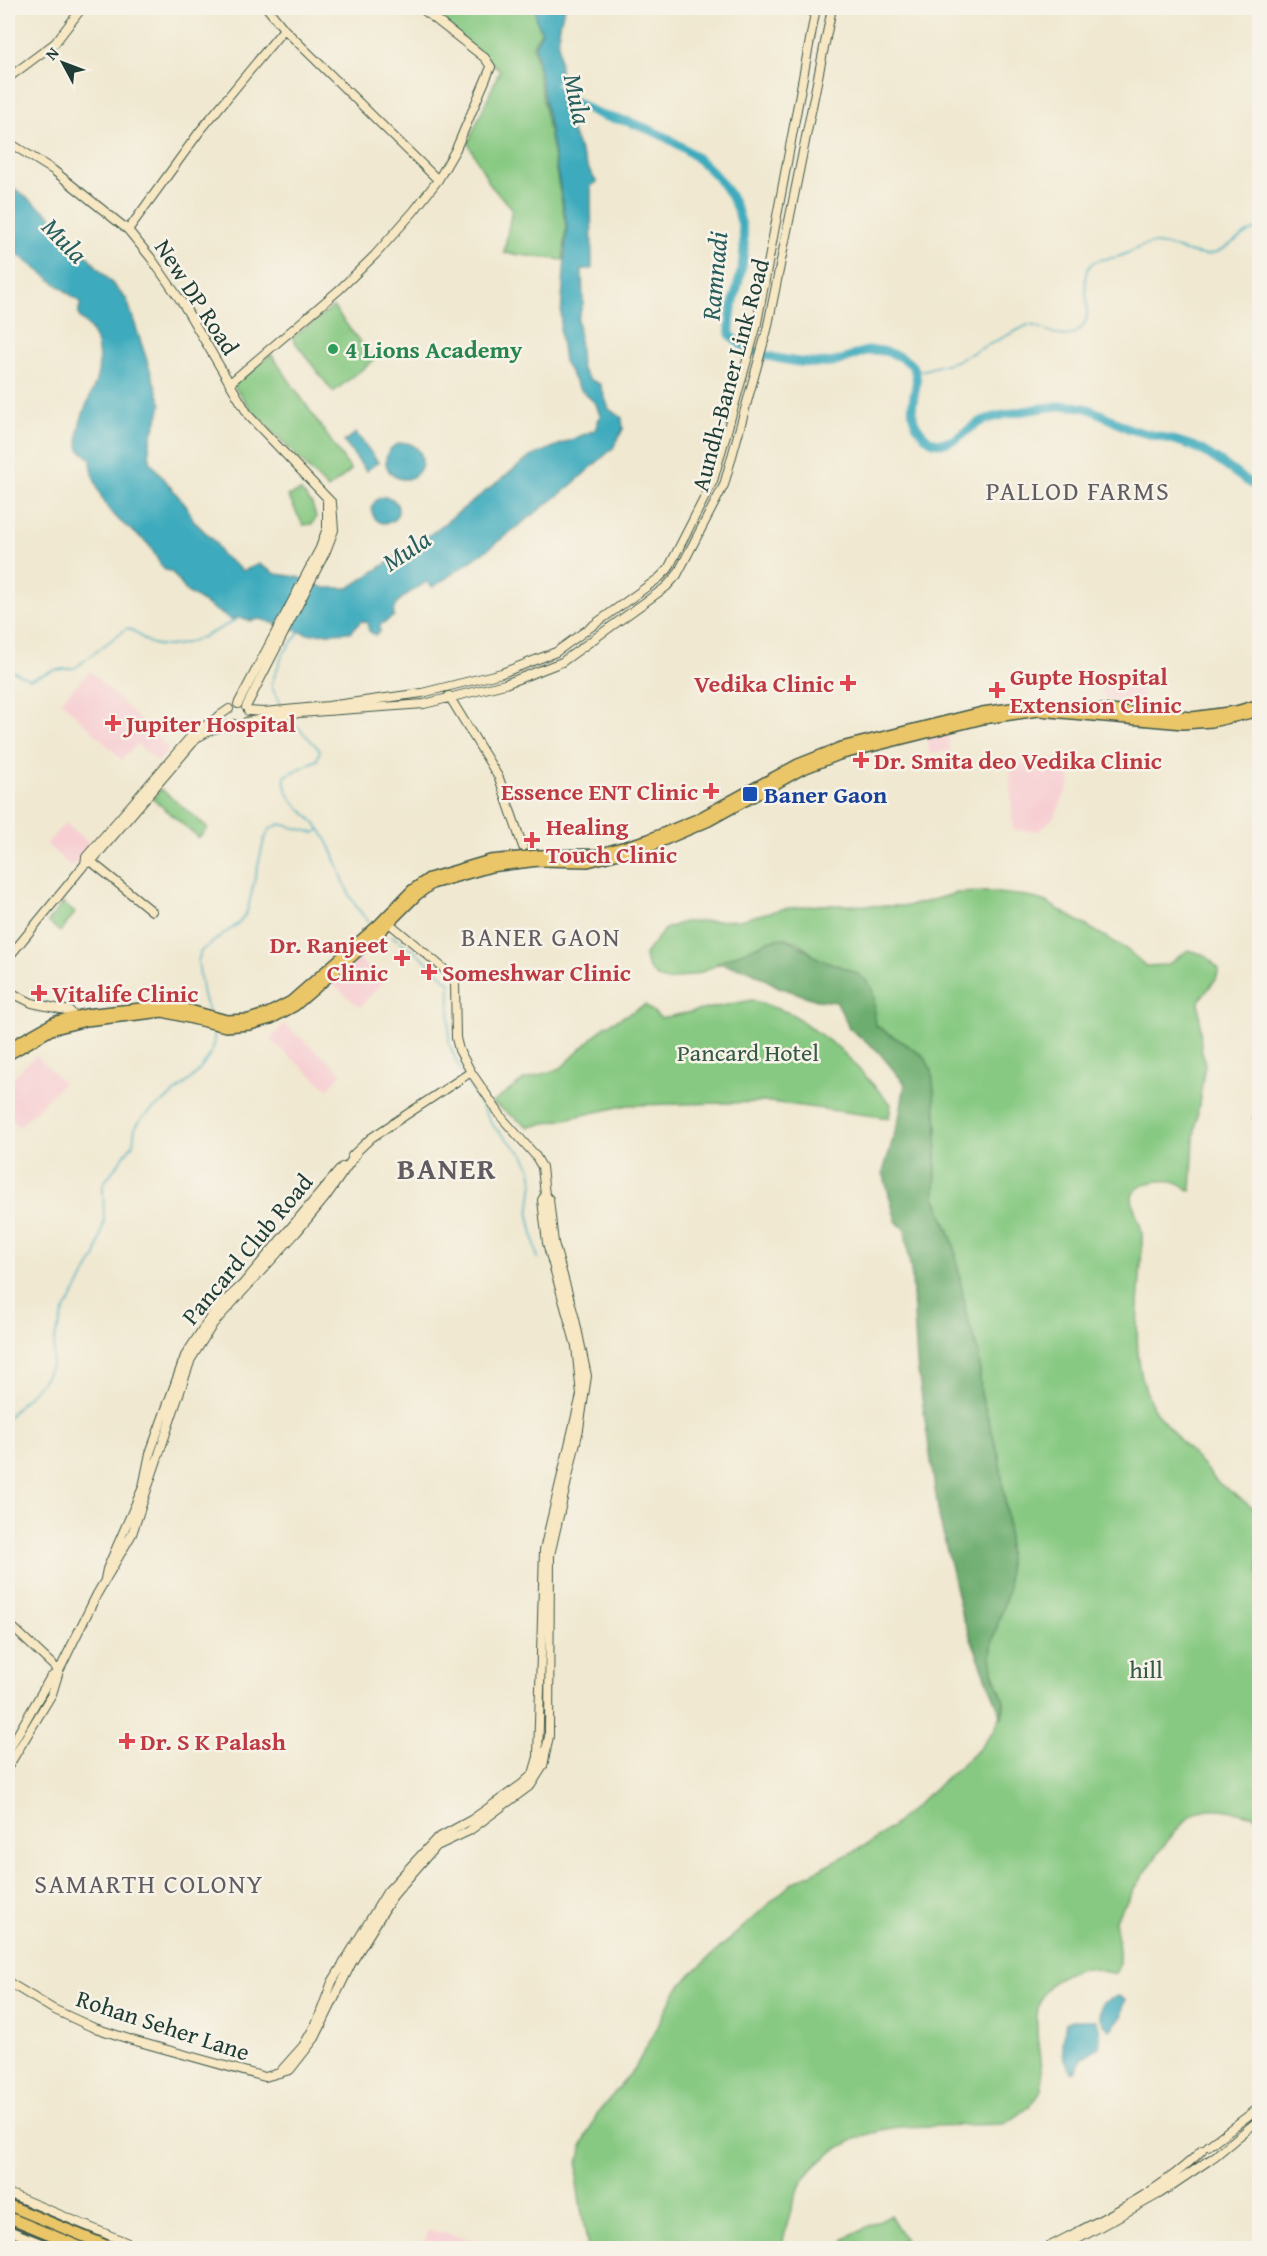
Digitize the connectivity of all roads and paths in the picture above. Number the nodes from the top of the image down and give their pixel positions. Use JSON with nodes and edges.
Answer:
{"nodes":[{"id":1,"x":82,"y":8,"type":"edge"},
{"id":2,"x":267,"y":8,"type":"edge"},
{"id":3,"x":422,"y":8,"type":"edge"},
{"id":4,"x":816,"y":8,"type":"edge"},
{"id":5,"x":832,"y":8,"type":"edge"},
{"id":6,"x":284,"y":29,"type":"junction"},
{"id":7,"x":8,"y":78,"type":"edge"},
{"id":8,"x":813,"y":104,"type":"junction"},
{"id":9,"x":796,"y":105,"type":"junction"},
{"id":10,"x":8,"y":142,"type":"edge"},
{"id":11,"x":438,"y":180,"type":"junction"},
{"id":12,"x":780,"y":194,"type":"junction"},
{"id":13,"x":796,"y":194,"type":"junction"},
{"id":14,"x":128,"y":230,"type":"junction"},
{"id":15,"x":230,"y":383,"type":"junction"},
{"id":16,"x":668,"y":569,"type":"junction"},
{"id":17,"x":677,"y":575,"type":"junction"},
{"id":18,"x":444,"y":688,"type":"junction"},
{"id":19,"x":450,"y":699,"type":"junction"},
{"id":20,"x":1260,"y":704,"type":"edge"},
{"id":21,"x":244,"y":707,"type":"junction"},
{"id":22,"x":229,"y":709,"type":"junction"},
{"id":23,"x":326,"y":709,"type":"junction"},
{"id":24,"x":1260,"y":711,"type":"edge"},
{"id":25,"x":276,"y":714,"type":"junction"},
{"id":26,"x":246,"y":722,"type":"junction"},
{"id":27,"x":234,"y":724,"type":"junction"},
{"id":28,"x":525,"y":857,"type":"junction"},
{"id":29,"x":88,"y":861,"type":"junction"},
{"id":30,"x":152,"y":911,"type":"dead end"},
{"id":31,"x":389,"y":923,"type":"junction"},
{"id":32,"x":8,"y":958,"type":"edge"},
{"id":33,"x":8,"y":992,"type":"edge"},
{"id":34,"x":76,"y":1019,"type":"junction"},
{"id":35,"x":60,"y":1023,"type":"junction"},
{"id":36,"x":220,"y":1023,"type":"junction"},
{"id":37,"x":8,"y":1047,"type":"edge"},
{"id":38,"x":8,"y":1055,"type":"edge"},
{"id":39,"x":470,"y":1072,"type":"junction"},
{"id":40,"x":1260,"y":1111,"type":"edge"},
{"id":41,"x":1260,"y":1127,"type":"edge"},
{"id":42,"x":8,"y":1623,"type":"edge"},
{"id":43,"x":59,"y":1671,"type":"junction"},
{"id":44,"x":8,"y":1751,"type":"edge"},
{"id":45,"x":8,"y":1767,"type":"edge"},
{"id":46,"x":8,"y":1982,"type":"edge"},
{"id":47,"x":1260,"y":2107,"type":"edge"},
{"id":48,"x":1260,"y":2119,"type":"edge"},
{"id":49,"x":1205,"y":2148,"type":"junction"},
{"id":50,"x":1212,"y":2158,"type":"junction"},
{"id":51,"x":8,"y":2193,"type":"edge"},
{"id":52,"x":8,"y":2205,"type":"edge"},
{"id":53,"x":8,"y":2217,"type":"edge"},
{"id":54,"x":8,"y":2230,"type":"edge"},
{"id":55,"x":53,"y":2248,"type":"edge"},
{"id":56,"x":83,"y":2248,"type":"edge"},
{"id":57,"x":112,"y":2248,"type":"edge"},
{"id":58,"x":140,"y":2248,"type":"edge"},
{"id":59,"x":1046,"y":2248,"type":"edge"},
{"id":60,"x":1062,"y":2248,"type":"edge"}],
"edges":[{"from":1,"to":7,"type":"main road"},
{"from":2,"to":6,"type":"main road"},
{"from":3,"to":11,"type":"main road"},
{"from":4,"to":9,"type":"main road","name":"Aundh-Baner Link Road"},
{"from":5,"to":8,"type":"main road","name":"Aundh-Baner Link Road"},
{"from":6,"to":11,"type":"main road"},
{"from":6,"to":14,"type":"main road"},
{"from":8,"to":9,"type":"main road"},
{"from":8,"to":13,"type":"main road","name":"Aundh-Baner Link Road"},
{"from":9,"to":12,"type":"main road","name":"Aundh-Baner Link Road"},
{"from":10,"to":14,"type":"main road","name":"New DP Road"},
{"from":11,"to":15,"type":"main road"},
{"from":12,"to":13,"type":"main road"},
{"from":12,"to":16,"type":"main road","name":"Aundh-Baner Link Road"},
{"from":13,"to":17,"type":"main road","name":"Aundh-Baner Link Road"},
{"from":14,"to":15,"type":"main road","name":"New DP Road"},
{"from":15,"to":21,"type":"main road","name":"New DP Road"},
{"from":16,"to":17,"type":"main road"},
{"from":16,"to":18,"type":"main road","name":"Aundh-Baner Link Road"},
{"from":17,"to":19,"type":"main road","name":"Aundh-Baner Link Road"},
{"from":18,"to":19,"type":"main road"},
{"from":18,"to":23,"type":"main road","name":"Aundh-Baner Link Road"},
{"from":19,"to":23,"type":"main road","name":"Aundh-Baner Link Road"},
{"from":19,"to":28,"type":"main road"},
{"from":20,"to":28,"type":"main road"},
{"from":21,"to":22,"type":"main road"},
{"from":21,"to":25,"type":"main road"},
{"from":21,"to":26,"type":"main road","name":"New DP Road"},
{"from":22,"to":27,"type":"main road"},
{"from":22,"to":29,"type":"main road"},
{"from":23,"to":25,"type":"main road"},
{"from":24,"to":28,"type":"main road"},
{"from":25,"to":26,"type":"main road"},
{"from":26,"to":27,"type":"main road"},
{"from":27,"to":29,"type":"main road"},
{"from":28,"to":31,"type":"main road"},
{"from":28,"to":36,"type":"main road"},
{"from":29,"to":30,"type":"main road"},
{"from":29,"to":32,"type":"main road"},
{"from":31,"to":36,"type":"main road"},
{"from":31,"to":39,"type":"main road"},
{"from":33,"to":34,"type":"main road"},
{"from":34,"to":35,"type":"main road"},
{"from":34,"to":36,"type":"main road"},
{"from":35,"to":37,"type":"main road"},
{"from":35,"to":38,"type":"main road"},
{"from":39,"to":43,"type":"main road","name":"Pancard Club Road"},
{"from":39,"to":46,"type":"main road","name":"Rohan Seher Lane"},
{"from":40,"to":41,"type":"main road"},
{"from":42,"to":43,"type":"main road"},
{"from":43,"to":44,"type":"main road","name":"Pancard Club Road"},
{"from":43,"to":45,"type":"main road","name":"Pancard Club Road"},
{"from":47,"to":49,"type":"main road"},
{"from":48,"to":50,"type":"main road"},
{"from":49,"to":50,"type":"main road"},
{"from":49,"to":59,"type":"main road"},
{"from":50,"to":60,"type":"main road"},
{"from":51,"to":58,"type":"main road"},
{"from":52,"to":57,"type":"highway"},
{"from":53,"to":56,"type":"highway"},
{"from":54,"to":55,"type":"main road"}]}
